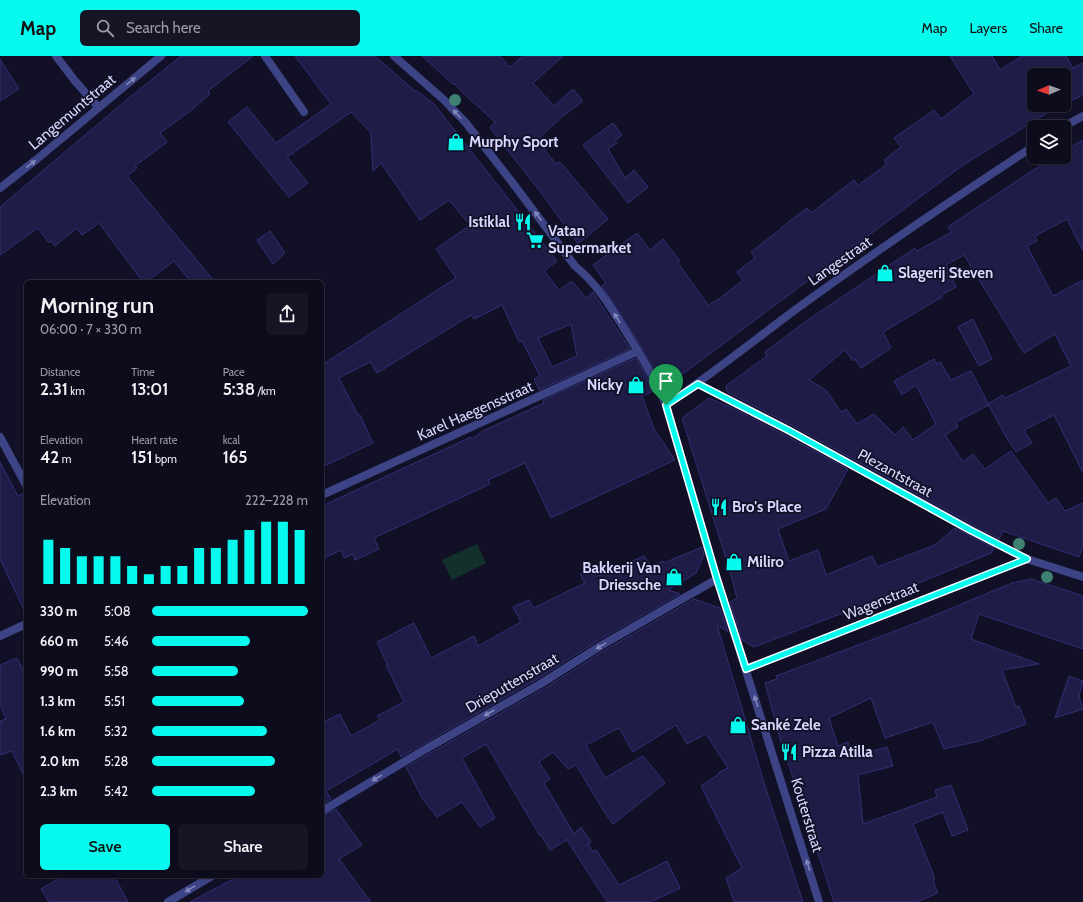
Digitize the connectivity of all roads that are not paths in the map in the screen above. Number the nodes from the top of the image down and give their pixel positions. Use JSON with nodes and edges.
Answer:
{"nodes":[{"id":1,"x":56,"y":56,"type":"edge"},
{"id":2,"x":161,"y":56,"type":"edge"},
{"id":3,"x":265,"y":56,"type":"edge"},
{"id":4,"x":394,"y":56,"type":"edge"},
{"id":5,"x":98,"y":108,"type":"junction"},
{"id":6,"x":304,"y":112,"type":"dead end"},
{"id":7,"x":1083,"y":116,"type":"edge"},
{"id":8,"x":1071,"y":123,"type":"edge"},
{"id":9,"x":1027,"y":151,"type":"edge"},
{"id":10,"x":0,"y":188,"type":"edge"},
{"id":11,"x":638,"y":351,"type":"junction"},
{"id":12,"x":698,"y":384,"type":"junction"},
{"id":13,"x":666,"y":405,"type":"junction"},
{"id":14,"x":0,"y":437,"type":"edge"},
{"id":15,"x":24,"y":481,"type":"edge"},
{"id":16,"x":324,"y":494,"type":"edge"},
{"id":17,"x":1027,"y":559,"type":"junction"},
{"id":18,"x":1083,"y":577,"type":"edge"},
{"id":19,"x":717,"y":579,"type":"junction"},
{"id":20,"x":24,"y":625,"type":"edge"},
{"id":21,"x":0,"y":636,"type":"edge"},
{"id":22,"x":746,"y":669,"type":"junction"},
{"id":23,"x":324,"y":810,"type":"edge"},
{"id":24,"x":209,"y":878,"type":"edge"},
{"id":25,"x":168,"y":902,"type":"edge"},
{"id":26,"x":820,"y":902,"type":"edge"}],
"edges":[{"from":1,"to":5,"type":"street"},
{"from":5,"to":2,"type":"street","name":"Langemuntstraat","one_way":true},
{"from":3,"to":6,"type":"street"},
{"from":11,"to":4,"type":"street","name":"Kouterstraat","one_way":true},
{"from":10,"to":5,"type":"street","name":"Langemuntstraat","one_way":true},
{"from":7,"to":8,"type":"street"},
{"from":9,"to":12,"type":"street","name":"Langestraat"},
{"from":11,"to":13,"type":"street","name":"Kouterstraat"},
{"from":11,"to":16,"type":"street","name":"Karel Haegensstraat"},
{"from":12,"to":13,"type":"street","name":"Langestraat"},
{"from":12,"to":17,"type":"street","name":"Plezantstraat"},
{"from":13,"to":19,"type":"street","name":"Kouterstraat"},
{"from":14,"to":15,"type":"street"},
{"from":17,"to":18,"type":"street","name":"Plezantstraat"},
{"from":17,"to":22,"type":"street","name":"Wagenstraat"},
{"from":19,"to":22,"type":"street","name":"Kouterstraat"},
{"from":19,"to":23,"type":"street","name":"Drieputtenstraat","one_way":true},
{"from":20,"to":21,"type":"street"},
{"from":26,"to":22,"type":"street","name":"Kouterstraat","one_way":true},
{"from":24,"to":25,"type":"street","one_way":true}]}
